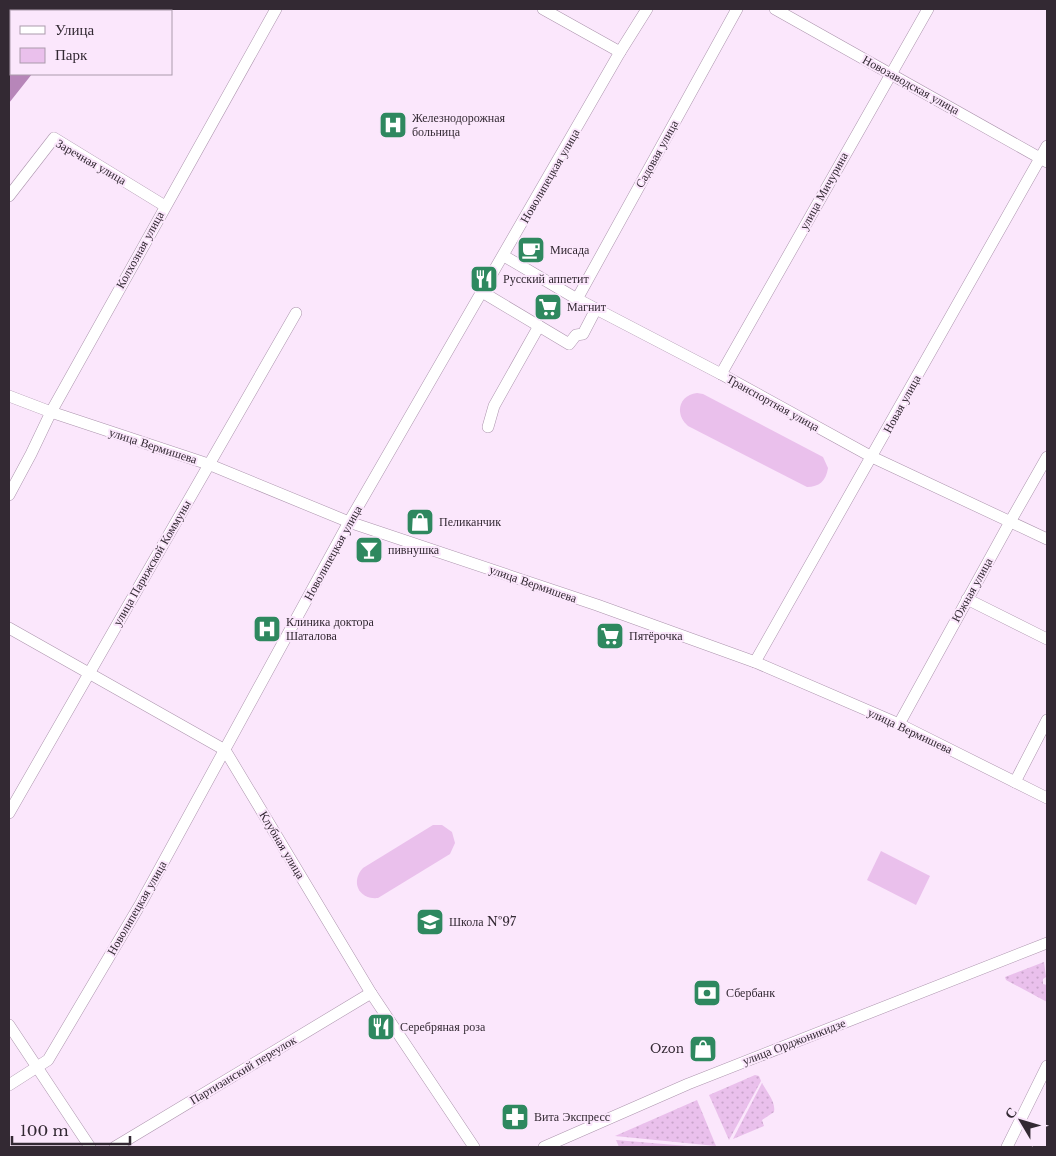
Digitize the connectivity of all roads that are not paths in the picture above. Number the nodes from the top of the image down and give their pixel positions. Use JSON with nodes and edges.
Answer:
{"nodes":[{"id":1,"x":276,"y":9,"type":"edge"},
{"id":2,"x":543,"y":9,"type":"edge"},
{"id":3,"x":647,"y":9,"type":"edge"},
{"id":4,"x":737,"y":9,"type":"edge"},
{"id":5,"x":775,"y":9,"type":"edge"},
{"id":6,"x":928,"y":9,"type":"edge"},
{"id":7,"x":620,"y":52,"type":"junction"},
{"id":8,"x":891,"y":73,"type":"junction"},
{"id":9,"x":1047,"y":146,"type":"edge"},
{"id":10,"x":1044,"y":160,"type":"edge"},
{"id":11,"x":9,"y":196,"type":"edge"},
{"id":12,"x":164,"y":206,"type":"junction"},
{"id":13,"x":504,"y":256,"type":"junction"},
{"id":14,"x":482,"y":292,"type":"junction"},
{"id":15,"x":577,"y":299,"type":"junction"},
{"id":16,"x":596,"y":309,"type":"junction"},
{"id":17,"x":296,"y":312,"type":"dead end"},
{"id":18,"x":539,"y":326,"type":"junction"},
{"id":19,"x":721,"y":374,"type":"junction"},
{"id":20,"x":9,"y":396,"type":"edge"},
{"id":21,"x":51,"y":412,"type":"junction"},
{"id":22,"x":488,"y":427,"type":"dead end"},
{"id":23,"x":872,"y":457,"type":"junction"},
{"id":24,"x":1047,"y":457,"type":"edge"},
{"id":25,"x":208,"y":464,"type":"junction"},
{"id":26,"x":9,"y":495,"type":"edge"},
{"id":27,"x":349,"y":522,"type":"junction"},
{"id":28,"x":1010,"y":522,"type":"junction"},
{"id":29,"x":1047,"y":539,"type":"edge"},
{"id":30,"x":967,"y":599,"type":"junction"},
{"id":31,"x":9,"y":628,"type":"edge"},
{"id":32,"x":1047,"y":639,"type":"edge"},
{"id":33,"x":755,"y":662,"type":"junction"},
{"id":34,"x":89,"y":673,"type":"junction"},
{"id":35,"x":1047,"y":720,"type":"edge"},
{"id":36,"x":899,"y":724,"type":"junction"},
{"id":37,"x":225,"y":750,"type":"junction"},
{"id":38,"x":1015,"y":782,"type":"junction"},
{"id":39,"x":1047,"y":798,"type":"edge"},
{"id":40,"x":9,"y":813,"type":"edge"},
{"id":41,"x":1047,"y":943,"type":"edge"},
{"id":42,"x":372,"y":993,"type":"junction"},
{"id":43,"x":9,"y":1025,"type":"edge"},
{"id":44,"x":1047,"y":1066,"type":"edge"},
{"id":45,"x":36,"y":1068,"type":"junction"},
{"id":46,"x":9,"y":1086,"type":"edge"},
{"id":47,"x":90,"y":1147,"type":"edge"},
{"id":48,"x":116,"y":1147,"type":"edge"},
{"id":49,"x":474,"y":1147,"type":"edge"},
{"id":50,"x":544,"y":1147,"type":"edge"},
{"id":51,"x":1007,"y":1147,"type":"edge"}],
"edges":[{"from":1,"to":12,"type":"street","name":"Колхозная улица"},
{"from":2,"to":7,"type":"street"},
{"from":3,"to":7,"type":"street","name":"Новолипецкая улица"},
{"from":4,"to":15,"type":"street","name":"Садовая улица"},
{"from":5,"to":8,"type":"street","name":"Новозаводская улица"},
{"from":6,"to":8,"type":"street","name":"улица Мичурина"},
{"from":7,"to":13,"type":"street","name":"Новолипецкая улица"},
{"from":8,"to":10,"type":"street","name":"Новозаводская улица"},
{"from":8,"to":19,"type":"street","name":"улица Мичурина"},
{"from":9,"to":10,"type":"street","name":"Новая улица"},
{"from":10,"to":23,"type":"street","name":"Новая улица"},
{"from":11,"to":12,"type":"street","name":"Заречная улица"},
{"from":12,"to":21,"type":"street","name":"Колхозная улица"},
{"from":13,"to":14,"type":"street","name":"Новолипецкая улица"},
{"from":13,"to":15,"type":"street","name":"Транспортная улица"},
{"from":14,"to":18,"type":"street"},
{"from":14,"to":27,"type":"street","name":"Новолипецкая улица"},
{"from":15,"to":16,"type":"street","name":"Транспортная улица"},
{"from":16,"to":18,"type":"street"},
{"from":16,"to":19,"type":"street","name":"Транспортная улица"},
{"from":17,"to":25,"type":"street","name":"улица Парижской Коммуны"},
{"from":18,"to":22,"type":"street"},
{"from":19,"to":23,"type":"street","name":"Транспортная улица"},
{"from":20,"to":21,"type":"street","name":"улица Вермишева"},
{"from":21,"to":25,"type":"street","name":"улица Вермишева"},
{"from":21,"to":26,"type":"street","name":"Колхозная улица"},
{"from":23,"to":28,"type":"street","name":"Транспортная улица"},
{"from":23,"to":33,"type":"street","name":"Новая улица"},
{"from":24,"to":28,"type":"street","name":"Южная улица"},
{"from":25,"to":27,"type":"street","name":"улица Вермишева"},
{"from":25,"to":34,"type":"street","name":"улица Парижской Коммуны"},
{"from":27,"to":33,"type":"street","name":"улица Вермишева"},
{"from":27,"to":37,"type":"street","name":"Новолипецкая улица"},
{"from":28,"to":29,"type":"street","name":"Транспортная улица"},
{"from":28,"to":30,"type":"street","name":"Южная улица"},
{"from":30,"to":32,"type":"street"},
{"from":30,"to":36,"type":"street","name":"Южная улица"},
{"from":31,"to":34,"type":"street","name":"Клубная улица"},
{"from":33,"to":36,"type":"street","name":"улица Вермишева"},
{"from":34,"to":37,"type":"street","name":"Клубная улица"},
{"from":34,"to":40,"type":"street","name":"улица Парижской Коммуны"},
{"from":35,"to":38,"type":"street"},
{"from":36,"to":38,"type":"street","name":"улица Вермишева"},
{"from":37,"to":42,"type":"street","name":"Клубная улица"},
{"from":37,"to":45,"type":"street","name":"Новолипецкая улица"},
{"from":38,"to":39,"type":"street","name":"улица Вермишева"},
{"from":41,"to":50,"type":"street","name":"улица Орджоникидзе"},
{"from":42,"to":48,"type":"street","name":"Партизанский переулок"},
{"from":42,"to":49,"type":"street","name":"Клубная улица"},
{"from":43,"to":45,"type":"street"},
{"from":44,"to":51,"type":"street"},
{"from":45,"to":46,"type":"street","name":"Новолипецкая улица"},
{"from":45,"to":47,"type":"street"}]}
